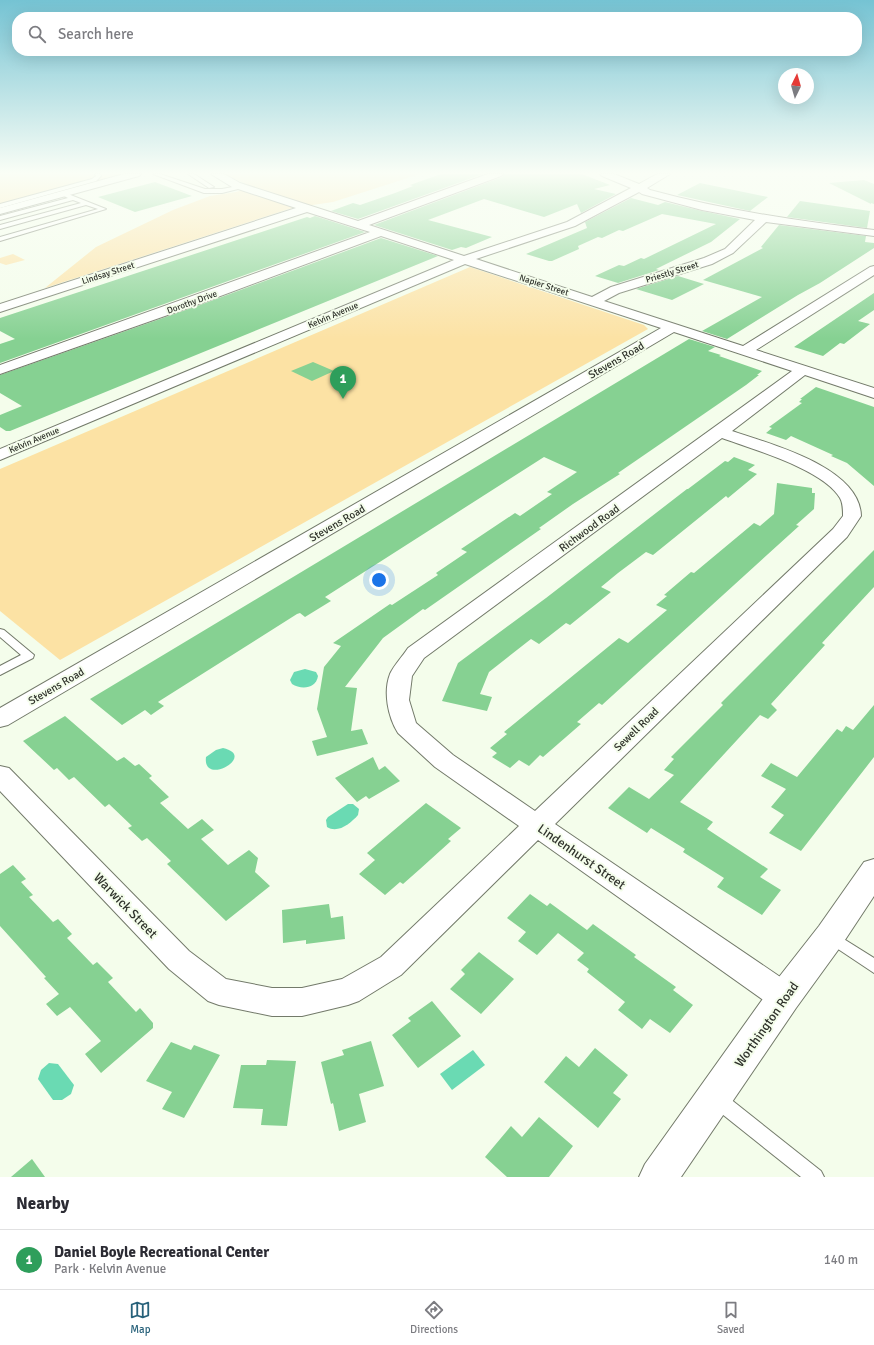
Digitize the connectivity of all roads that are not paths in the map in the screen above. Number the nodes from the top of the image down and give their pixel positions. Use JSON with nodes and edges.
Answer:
{"nodes":[{"id":1,"x":35,"y":229,"type":"edge"},
{"id":2,"x":243,"y":229,"type":"edge"},
{"id":3,"x":374,"y":229,"type":"edge"},
{"id":4,"x":555,"y":229,"type":"edge"},
{"id":5,"x":752,"y":229,"type":"edge"},
{"id":6,"x":839,"y":229,"type":"edge"},
{"id":7,"x":382,"y":232,"type":"junction"},
{"id":8,"x":874,"y":233,"type":"edge"},
{"id":9,"x":0,"y":239,"type":"edge"},
{"id":10,"x":466,"y":259,"type":"junction"},
{"id":11,"x":874,"y":270,"type":"edge"},
{"id":12,"x":594,"y":301,"type":"junction"},
{"id":13,"x":0,"y":308,"type":"edge"},
{"id":14,"x":673,"y":327,"type":"junction"},
{"id":15,"x":746,"y":350,"type":"junction"},
{"id":16,"x":0,"y":370,"type":"edge"},
{"id":17,"x":803,"y":370,"type":"junction"},
{"id":18,"x":874,"y":393,"type":"edge"},
{"id":19,"x":720,"y":432,"type":"junction"},
{"id":20,"x":0,"y":455,"type":"edge"},
{"id":21,"x":0,"y":632,"type":"edge"},
{"id":22,"x":0,"y":671,"type":"edge"},
{"id":23,"x":398,"y":700,"type":"joint"},
{"id":24,"x":0,"y":719,"type":"edge"},
{"id":25,"x":0,"y":775,"type":"edge"},
{"id":26,"x":537,"y":824,"type":"junction"},
{"id":27,"x":874,"y":871,"type":"edge"},
{"id":28,"x":830,"y":936,"type":"junction"},
{"id":29,"x":874,"y":966,"type":"edge"},
{"id":30,"x":784,"y":997,"type":"junction"},
{"id":31,"x":272,"y":1002,"type":"joint"},
{"id":32,"x":714,"y":1097,"type":"junction"},
{"id":33,"x":658,"y":1177,"type":"edge"},
{"id":34,"x":815,"y":1177,"type":"edge"}],
"edges":[{"from":1,"to":9,"type":"lane"},
{"from":2,"to":13,"type":"street","name":"Lindsay Street"},
{"from":3,"to":7,"type":"street","name":"Napier Street"},
{"from":4,"to":10,"type":"street","name":"Kelvin Avenue"},
{"from":5,"to":12,"type":"street","name":"Priestly Street"},
{"from":6,"to":8,"type":"street"},
{"from":7,"to":10,"type":"street","name":"Napier Street"},
{"from":7,"to":16,"type":"street","name":"Dorothy Drive"},
{"from":10,"to":12,"type":"street","name":"Napier Street"},
{"from":10,"to":20,"type":"street","name":"Kelvin Avenue"},
{"from":11,"to":15,"type":"street"},
{"from":12,"to":14,"type":"street","name":"Napier Street"},
{"from":14,"to":15,"type":"street","name":"Napier Street"},
{"from":14,"to":24,"type":"street","name":"Stevens Road"},
{"from":15,"to":17,"type":"street","name":"Napier Street"},
{"from":17,"to":18,"type":"street","name":"Napier Street"},
{"from":17,"to":19,"type":"street","name":"Richwood Road"},
{"from":19,"to":23,"type":"street","name":"Richwood Road"},
{"from":19,"to":26,"type":"street","name":"Sewell Road"},
{"from":21,"to":22,"type":"lane"},
{"from":23,"to":26,"type":"street","name":"Lindenhurst Street"},
{"from":25,"to":31,"type":"street","name":"Warwick Street"},
{"from":26,"to":30,"type":"street","name":"Lindenhurst Street"},
{"from":26,"to":31,"type":"street","name":"Sewell Road"},
{"from":27,"to":28,"type":"street","name":"Worthington Road"},
{"from":28,"to":29,"type":"lane"},
{"from":28,"to":30,"type":"street","name":"Worthington Road"},
{"from":30,"to":32,"type":"street","name":"Worthington Road"},
{"from":32,"to":33,"type":"street","name":"Worthington Road"},
{"from":32,"to":34,"type":"lane"}]}
